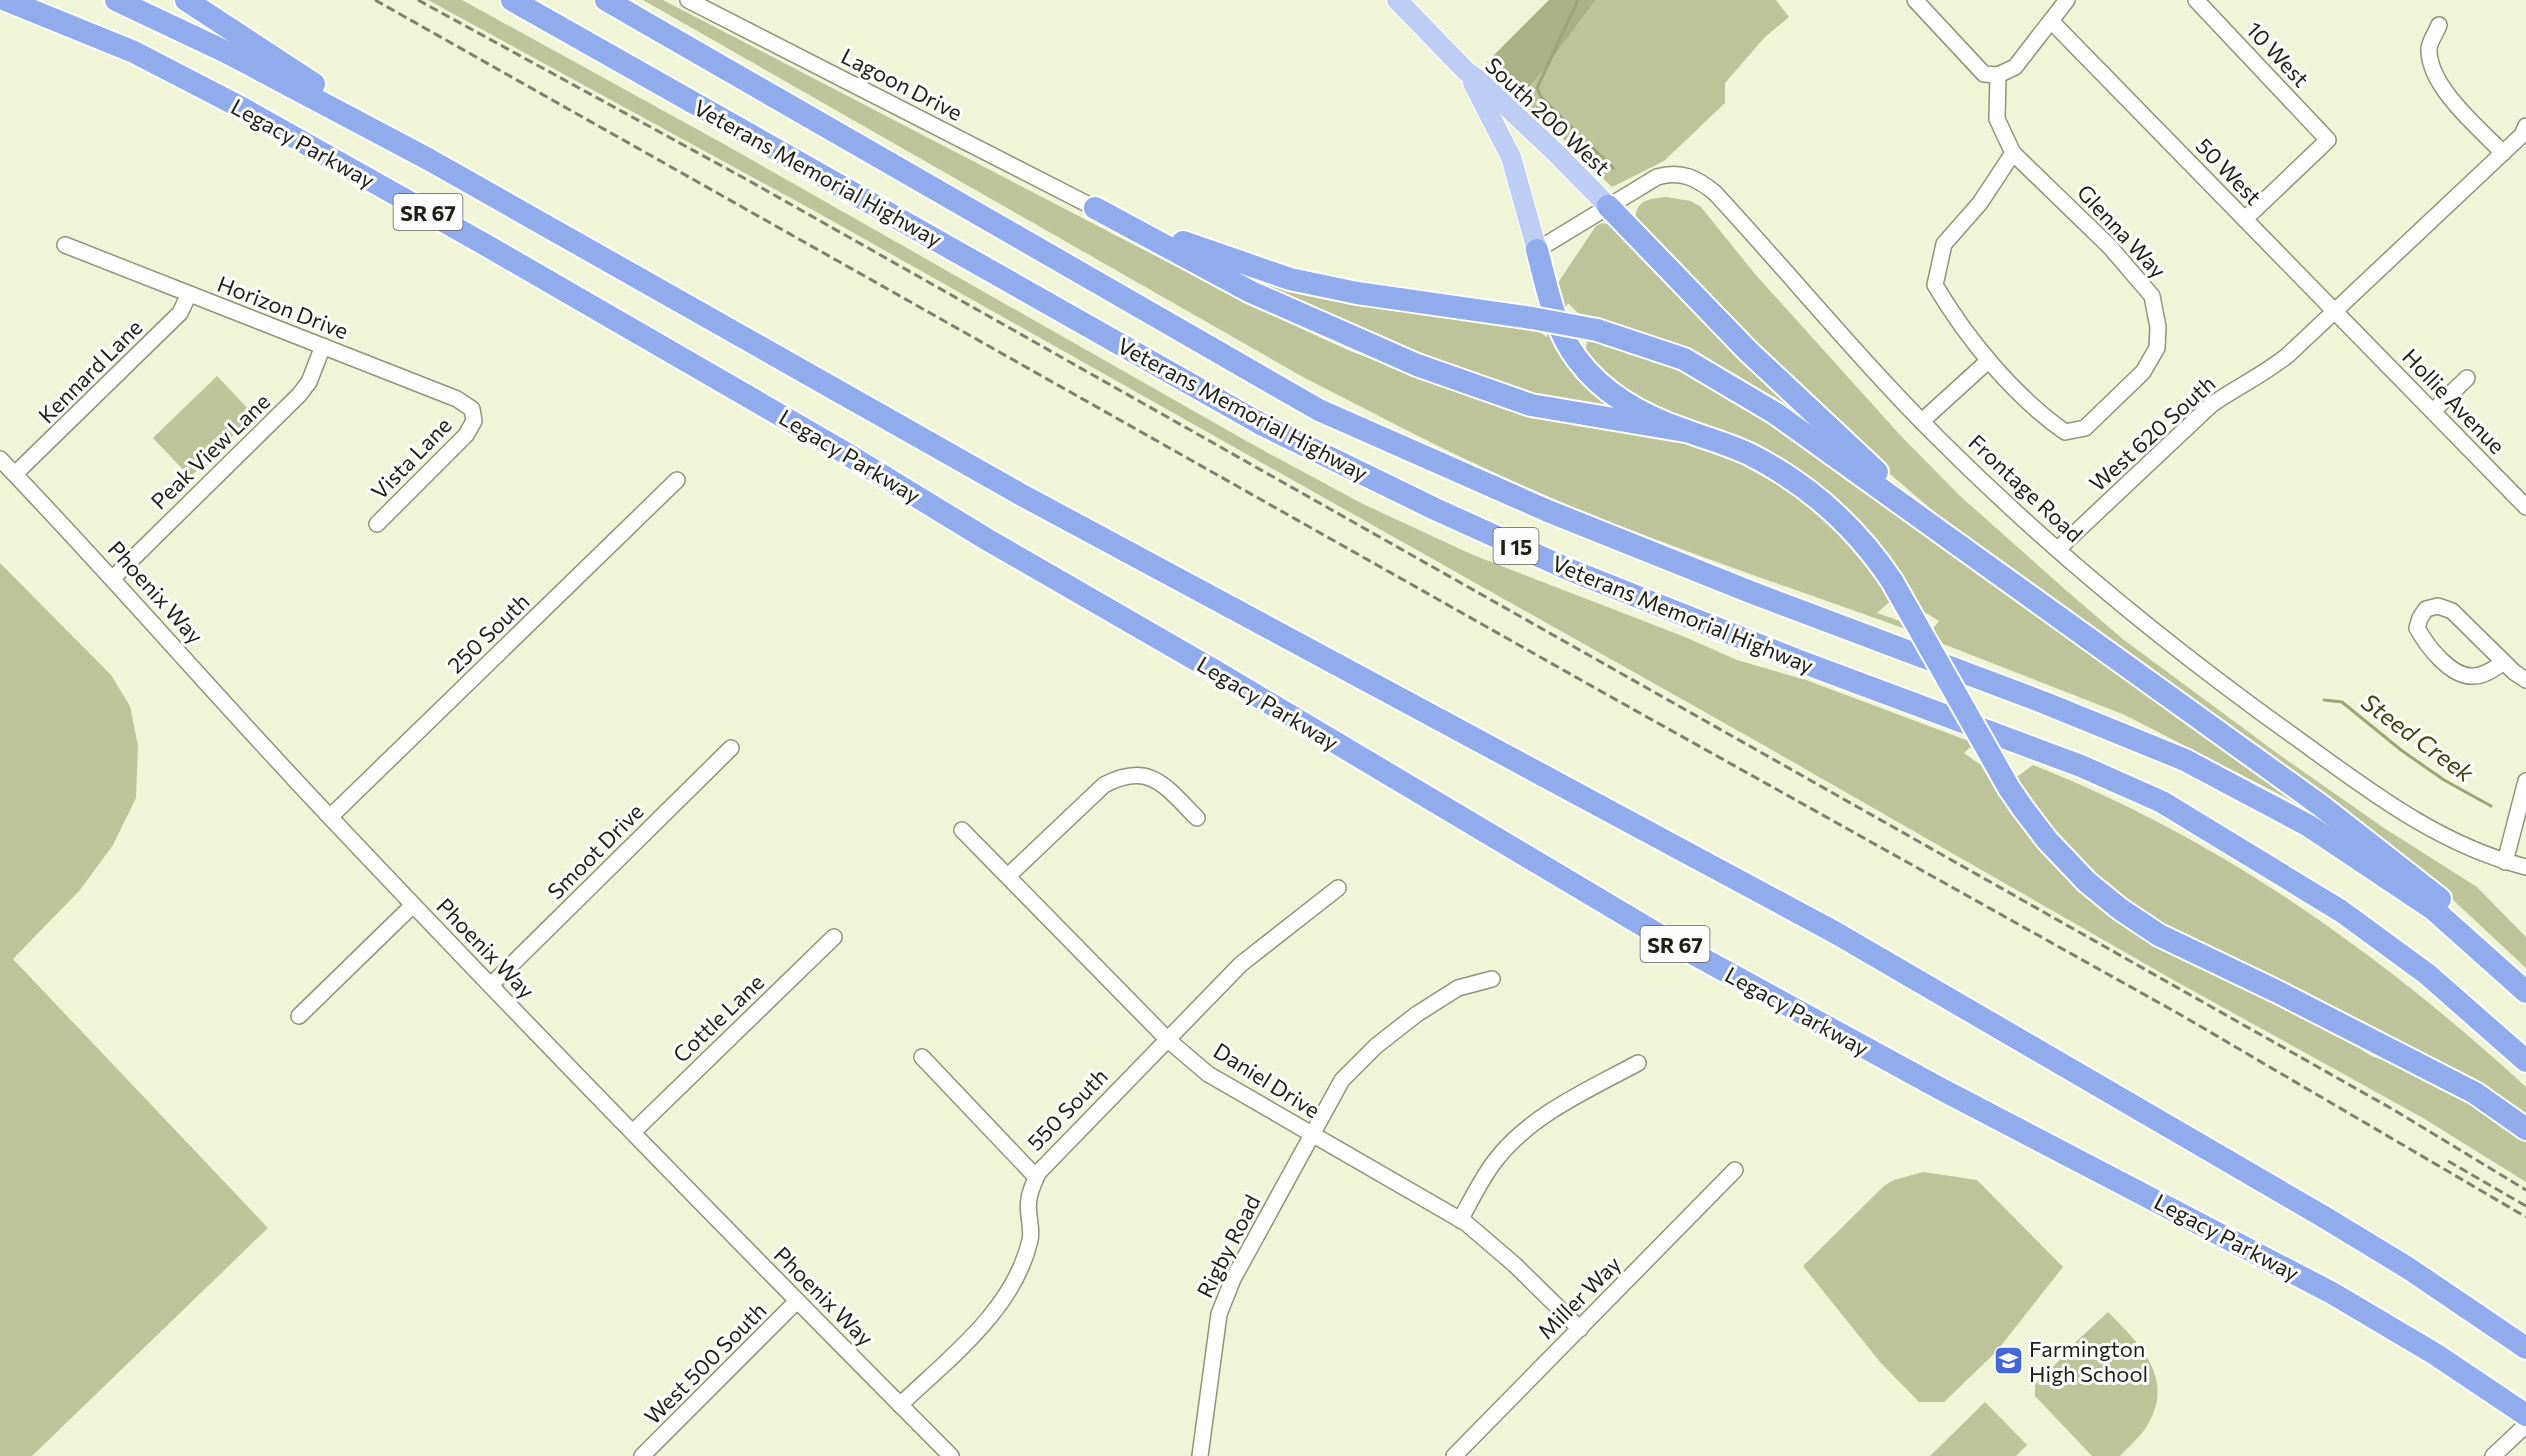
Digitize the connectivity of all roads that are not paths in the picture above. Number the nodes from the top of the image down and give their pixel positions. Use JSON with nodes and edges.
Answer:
{"nodes":[{"id":1,"x":6,"y":0,"type":"edge"},
{"id":2,"x":116,"y":0,"type":"edge"},
{"id":3,"x":186,"y":0,"type":"edge"},
{"id":4,"x":512,"y":0,"type":"edge"},
{"id":5,"x":606,"y":0,"type":"edge"},
{"id":6,"x":688,"y":0,"type":"edge"},
{"id":7,"x":1398,"y":0,"type":"edge"},
{"id":8,"x":1915,"y":0,"type":"edge"},
{"id":9,"x":2067,"y":0,"type":"edge"},
{"id":10,"x":2196,"y":0,"type":"edge"},
{"id":11,"x":2051,"y":21,"type":"junction"},
{"id":12,"x":2439,"y":26,"type":"dead end"},
{"id":13,"x":1466,"y":71,"type":"junction"},
{"id":14,"x":1998,"y":75,"type":"junction"},
{"id":15,"x":2526,"y":126,"type":"edge"},
{"id":16,"x":2013,"y":153,"type":"junction"},
{"id":17,"x":2503,"y":153,"type":"junction"},
{"id":18,"x":428,"y":159,"type":"junction"},
{"id":19,"x":1608,"y":206,"type":"junction"},
{"id":20,"x":1095,"y":208,"type":"junction"},
{"id":21,"x":2244,"y":219,"type":"junction"},
{"id":22,"x":65,"y":245,"type":"dead end"},
{"id":23,"x":1537,"y":250,"type":"junction"},
{"id":24,"x":189,"y":294,"type":"junction"},
{"id":25,"x":2335,"y":311,"type":"junction"},
{"id":26,"x":323,"y":346,"type":"junction"},
{"id":27,"x":2375,"y":352,"type":"joint"},
{"id":28,"x":1988,"y":361,"type":"junction"},
{"id":29,"x":2467,"y":378,"type":"dead end"},
{"id":30,"x":2433,"y":411,"type":"junction"},
{"id":31,"x":474,"y":421,"type":"joint"},
{"id":32,"x":1922,"y":421,"type":"junction"},
{"id":33,"x":1685,"y":431,"type":"junction"},
{"id":34,"x":0,"y":459,"type":"edge"},
{"id":35,"x":15,"y":474,"type":"junction"},
{"id":36,"x":677,"y":480,"type":"dead end"},
{"id":37,"x":2526,"y":507,"type":"edge"},
{"id":38,"x":377,"y":524,"type":"dead end"},
{"id":39,"x":1946,"y":537,"type":"junction"},
{"id":40,"x":2058,"y":549,"type":"junction"},
{"id":41,"x":113,"y":578,"type":"junction"},
{"id":42,"x":2504,"y":662,"type":"junction"},
{"id":43,"x":2526,"y":680,"type":"edge"},
{"id":44,"x":732,"y":748,"type":"dead end"},
{"id":45,"x":2526,"y":782,"type":"edge"},
{"id":46,"x":330,"y":817,"type":"junction"},
{"id":47,"x":1197,"y":818,"type":"dead end"},
{"id":48,"x":962,"y":830,"type":"dead end"},
{"id":49,"x":2505,"y":862,"type":"junction"},
{"id":50,"x":2526,"y":867,"type":"edge"},
{"id":51,"x":1008,"y":876,"type":"junction"},
{"id":52,"x":1338,"y":888,"type":"dead end"},
{"id":53,"x":413,"y":905,"type":"junction"},
{"id":54,"x":834,"y":937,"type":"dead end"},
{"id":55,"x":1492,"y":979,"type":"dead end"},
{"id":56,"x":2526,"y":984,"type":"edge"},
{"id":57,"x":491,"y":985,"type":"junction"},
{"id":58,"x":2526,"y":992,"type":"edge"},
{"id":59,"x":299,"y":1016,"type":"dead end"},
{"id":60,"x":1167,"y":1040,"type":"junction"},
{"id":61,"x":922,"y":1058,"type":"dead end"},
{"id":62,"x":2526,"y":1061,"type":"edge"},
{"id":63,"x":1638,"y":1063,"type":"dead end"},
{"id":64,"x":2526,"y":1129,"type":"edge"},
{"id":65,"x":633,"y":1132,"type":"junction"},
{"id":66,"x":1312,"y":1135,"type":"junction"},
{"id":67,"x":1735,"y":1170,"type":"dead end"},
{"id":68,"x":1036,"y":1177,"type":"junction"},
{"id":69,"x":1460,"y":1220,"type":"junction"},
{"id":70,"x":797,"y":1301,"type":"junction"},
{"id":71,"x":1580,"y":1329,"type":"junction"},
{"id":72,"x":2526,"y":1348,"type":"edge"},
{"id":73,"x":900,"y":1405,"type":"junction"},
{"id":74,"x":2526,"y":1415,"type":"edge"},
{"id":75,"x":2526,"y":1425,"type":"edge"},
{"id":76,"x":642,"y":1456,"type":"edge"},
{"id":77,"x":951,"y":1456,"type":"edge"},
{"id":78,"x":1200,"y":1456,"type":"edge"},
{"id":79,"x":1454,"y":1456,"type":"edge"},
{"id":80,"x":2493,"y":1456,"type":"edge"}],
"edges":[{"from":1,"to":74,"type":"highway","name":"Legacy Parkway","number":"SR 67"},
{"from":2,"to":18,"type":"highway"},
{"from":3,"to":18,"type":"highway"},
{"from":4,"to":62,"type":"highway","name":"Veterans Memorial Highway","number":"I 15"},
{"from":5,"to":58,"type":"highway","name":"Veterans Memorial Highway","number":"I 15"},
{"from":6,"to":20,"type":"street","name":"Lagoon Drive"},
{"from":7,"to":13,"type":"main road"},
{"from":8,"to":14,"type":"street"},
{"from":9,"to":11,"type":"street"},
{"from":10,"to":21,"type":"street","name":"10 West"},
{"from":11,"to":14,"type":"street"},
{"from":11,"to":21,"type":"street","name":"50 West"},
{"from":12,"to":17,"type":"street"},
{"from":13,"to":19,"type":"main road","name":"South 200 West"},
{"from":13,"to":23,"type":"main road","name":"South 200 West"},
{"from":14,"to":16,"type":"street","name":"Glenna Way"},
{"from":15,"to":17,"type":"street","name":"West 620 South"},
{"from":16,"to":28,"type":"street"},
{"from":16,"to":28,"type":"street","name":"Glenna Way"},
{"from":17,"to":25,"type":"street","name":"West 620 South"},
{"from":18,"to":72,"type":"highway","number":"SR 67"},
{"from":19,"to":23,"type":"street","name":"Frontage Road"},
{"from":19,"to":32,"type":"street","name":"Frontage Road"},
{"from":19,"to":39,"type":"highway"},
{"from":20,"to":33,"type":"highway"},
{"from":20,"to":39,"type":"highway","bridge":true},
{"from":21,"to":25,"type":"street","name":"50 West"},
{"from":22,"to":24,"type":"street","name":"Horizon Drive"},
{"from":23,"to":33,"type":"highway"},
{"from":24,"to":26,"type":"street","name":"Horizon Drive"},
{"from":24,"to":35,"type":"street","name":"Kennard Lane"},
{"from":25,"to":27,"type":"street","name":"50 West"},
{"from":25,"to":40,"type":"street","name":"West 620 South"},
{"from":26,"to":31,"type":"street","name":"Horizon Drive"},
{"from":26,"to":41,"type":"street","name":"Peak View Lane"},
{"from":27,"to":30,"type":"street","name":"Hollie Avenue"},
{"from":28,"to":32,"type":"street"},
{"from":29,"to":30,"type":"street"},
{"from":30,"to":37,"type":"street","name":"Hollie Avenue"},
{"from":31,"to":38,"type":"street","name":"Vista Lane"},
{"from":32,"to":40,"type":"street","name":"Frontage Road"},
{"from":33,"to":64,"type":"highway","bridge":true},
{"from":34,"to":35,"type":"street","name":"Phoenix Way"},
{"from":35,"to":41,"type":"street","name":"Phoenix Way"},
{"from":36,"to":46,"type":"street","name":"250 South"},
{"from":39,"to":56,"type":"highway"},
{"from":40,"to":49,"type":"street","name":"Frontage Road"},
{"from":41,"to":46,"type":"street","name":"Phoenix Way"},
{"from":42,"to":42,"type":"street"},
{"from":42,"to":43,"type":"street"},
{"from":44,"to":57,"type":"street","name":"Smoot Drive"},
{"from":45,"to":49,"type":"street"},
{"from":46,"to":53,"type":"street","name":"Phoenix Way"},
{"from":47,"to":51,"type":"street"},
{"from":48,"to":51,"type":"street","name":"Daniel Drive"},
{"from":49,"to":50,"type":"street","name":"Frontage Road"},
{"from":51,"to":60,"type":"street","name":"Daniel Drive"},
{"from":52,"to":60,"type":"street","name":"550 South"},
{"from":53,"to":57,"type":"street","name":"Phoenix Way"},
{"from":53,"to":59,"type":"street"},
{"from":54,"to":65,"type":"street","name":"Cottle Lane"},
{"from":55,"to":66,"type":"street","name":"Rigby Road"},
{"from":57,"to":65,"type":"street","name":"Phoenix Way"},
{"from":60,"to":66,"type":"street","name":"Daniel Drive"},
{"from":60,"to":68,"type":"street","name":"550 South"},
{"from":61,"to":68,"type":"street"},
{"from":63,"to":69,"type":"street"},
{"from":65,"to":70,"type":"street","name":"Phoenix Way"},
{"from":66,"to":69,"type":"street","name":"Daniel Drive"},
{"from":66,"to":78,"type":"street","name":"Rigby Road"},
{"from":67,"to":71,"type":"street","name":"Miller Way"},
{"from":68,"to":73,"type":"street","name":"550 South"},
{"from":69,"to":71,"type":"street","name":"Daniel Drive"},
{"from":70,"to":73,"type":"street","name":"Phoenix Way"},
{"from":70,"to":76,"type":"street","name":"West 500 South"},
{"from":71,"to":79,"type":"street","name":"Miller Way"},
{"from":73,"to":77,"type":"street","name":"Phoenix Way"},
{"from":75,"to":80,"type":"street"}]}
